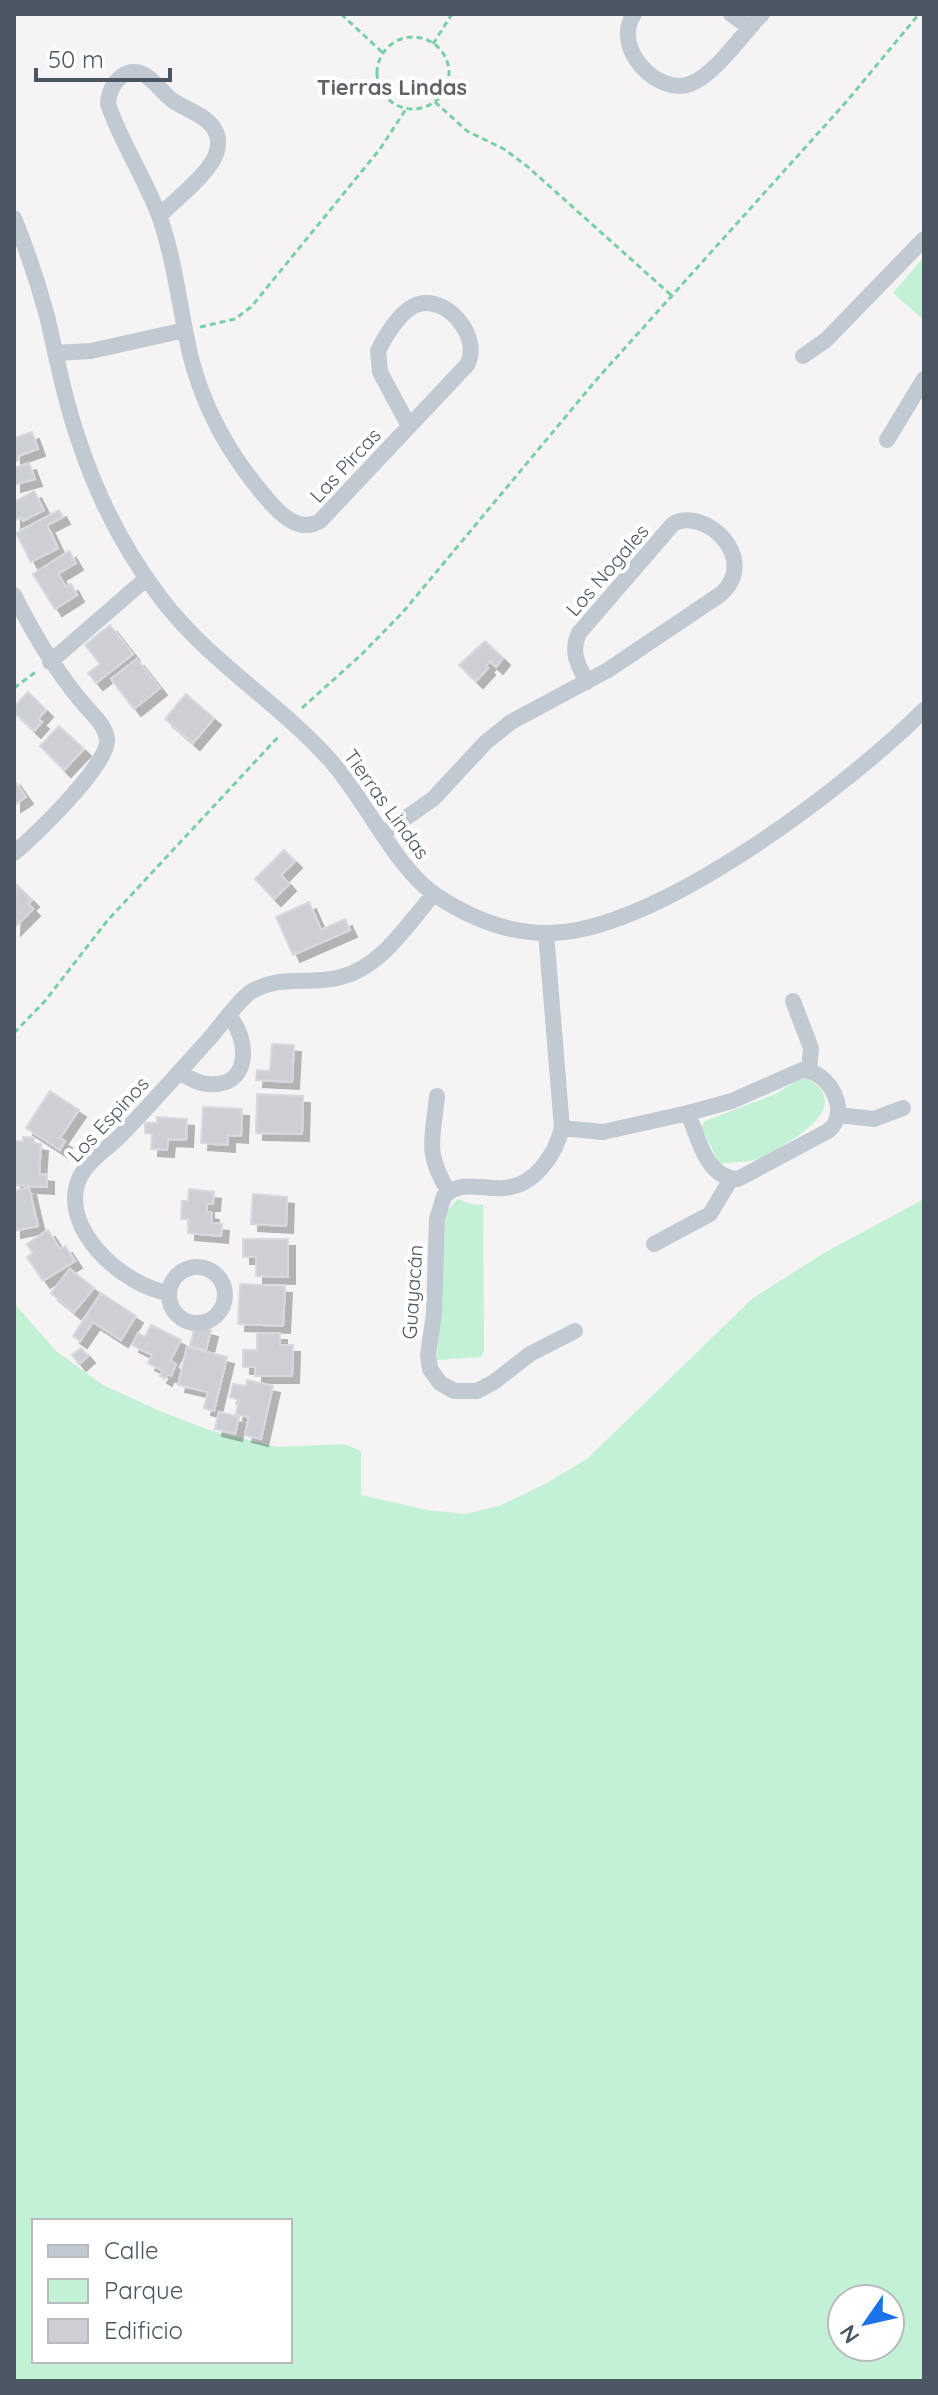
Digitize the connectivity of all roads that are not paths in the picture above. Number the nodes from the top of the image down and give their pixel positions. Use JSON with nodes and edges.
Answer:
{"nodes":[{"id":1,"x":634,"y":14,"type":"edge"},
{"id":2,"x":731,"y":14,"type":"edge"},
{"id":3,"x":762,"y":14,"type":"edge"},
{"id":4,"x":749,"y":27,"type":"junction"},
{"id":5,"x":159,"y":216,"type":"junction"},
{"id":6,"x":14,"y":218,"type":"edge"},
{"id":7,"x":924,"y":239,"type":"edge"},
{"id":8,"x":185,"y":330,"type":"junction"},
{"id":9,"x":55,"y":353,"type":"junction"},
{"id":10,"x":803,"y":356,"type":"dead end"},
{"id":11,"x":924,"y":379,"type":"edge"},
{"id":12,"x":409,"y":426,"type":"junction"},
{"id":13,"x":887,"y":440,"type":"dead end"},
{"id":14,"x":147,"y":578,"type":"junction"},
{"id":15,"x":14,"y":595,"type":"edge"},
{"id":16,"x":50,"y":662,"type":"junction"},
{"id":17,"x":587,"y":682,"type":"junction"},
{"id":18,"x":924,"y":710,"type":"edge"},
{"id":19,"x":384,"y":833,"type":"junction"},
{"id":20,"x":14,"y":853,"type":"edge"},
{"id":21,"x":434,"y":894,"type":"junction"},
{"id":22,"x":546,"y":933,"type":"junction"},
{"id":23,"x":793,"y":1001,"type":"dead end"},
{"id":24,"x":229,"y":1016,"type":"junction"},
{"id":25,"x":809,"y":1070,"type":"junction"},
{"id":26,"x":179,"y":1072,"type":"junction"},
{"id":27,"x":437,"y":1096,"type":"dead end"},
{"id":28,"x":903,"y":1108,"type":"dead end"},
{"id":29,"x":688,"y":1113,"type":"junction"},
{"id":30,"x":839,"y":1115,"type":"junction"},
{"id":31,"x":562,"y":1128,"type":"junction"},
{"id":32,"x":731,"y":1179,"type":"junction"},
{"id":33,"x":449,"y":1192,"type":"junction"},
{"id":34,"x":654,"y":1244,"type":"dead end"},
{"id":35,"x":169,"y":1293,"type":"dead end"},
{"id":36,"x":575,"y":1331,"type":"dead end"}],
"edges":[{"from":1,"to":4,"type":"street"},
{"from":2,"to":4,"type":"street"},
{"from":3,"to":4,"type":"street"},
{"from":5,"to":5,"type":"street","name":"Las Pircas"},
{"from":5,"to":8,"type":"street","name":"Las Pircas"},
{"from":6,"to":9,"type":"street","name":"Tierras Lindas"},
{"from":7,"to":10,"type":"street"},
{"from":8,"to":9,"type":"street"},
{"from":8,"to":12,"type":"street","name":"Las Pircas"},
{"from":9,"to":14,"type":"street","name":"Tierras Lindas"},
{"from":11,"to":13,"type":"street"},
{"from":12,"to":12,"type":"street","name":"Las Pircas"},
{"from":14,"to":16,"type":"street"},
{"from":14,"to":19,"type":"street","name":"Tierras Lindas"},
{"from":15,"to":16,"type":"street"},
{"from":16,"to":20,"type":"street"},
{"from":17,"to":17,"type":"street","name":"Los Nogales"},
{"from":17,"to":19,"type":"street","name":"Los Nogales"},
{"from":18,"to":22,"type":"street","name":"Tierras Lindas"},
{"from":19,"to":21,"type":"street","name":"Tierras Lindas"},
{"from":21,"to":22,"type":"street","name":"Tierras Lindas"},
{"from":21,"to":24,"type":"street","name":"Los Espinos"},
{"from":22,"to":31,"type":"street"},
{"from":23,"to":25,"type":"street"},
{"from":24,"to":26,"type":"street","name":"Los Espinos"},
{"from":24,"to":26,"type":"street","name":"Los Espinos"},
{"from":25,"to":29,"type":"street"},
{"from":25,"to":30,"type":"street"},
{"from":26,"to":35,"type":"street","name":"Los Espinos"},
{"from":27,"to":33,"type":"street"},
{"from":28,"to":30,"type":"street"},
{"from":29,"to":31,"type":"street"},
{"from":29,"to":32,"type":"street"},
{"from":30,"to":32,"type":"street"},
{"from":31,"to":33,"type":"street"},
{"from":32,"to":34,"type":"street"},
{"from":33,"to":36,"type":"street","name":"Guayacán"}]}
